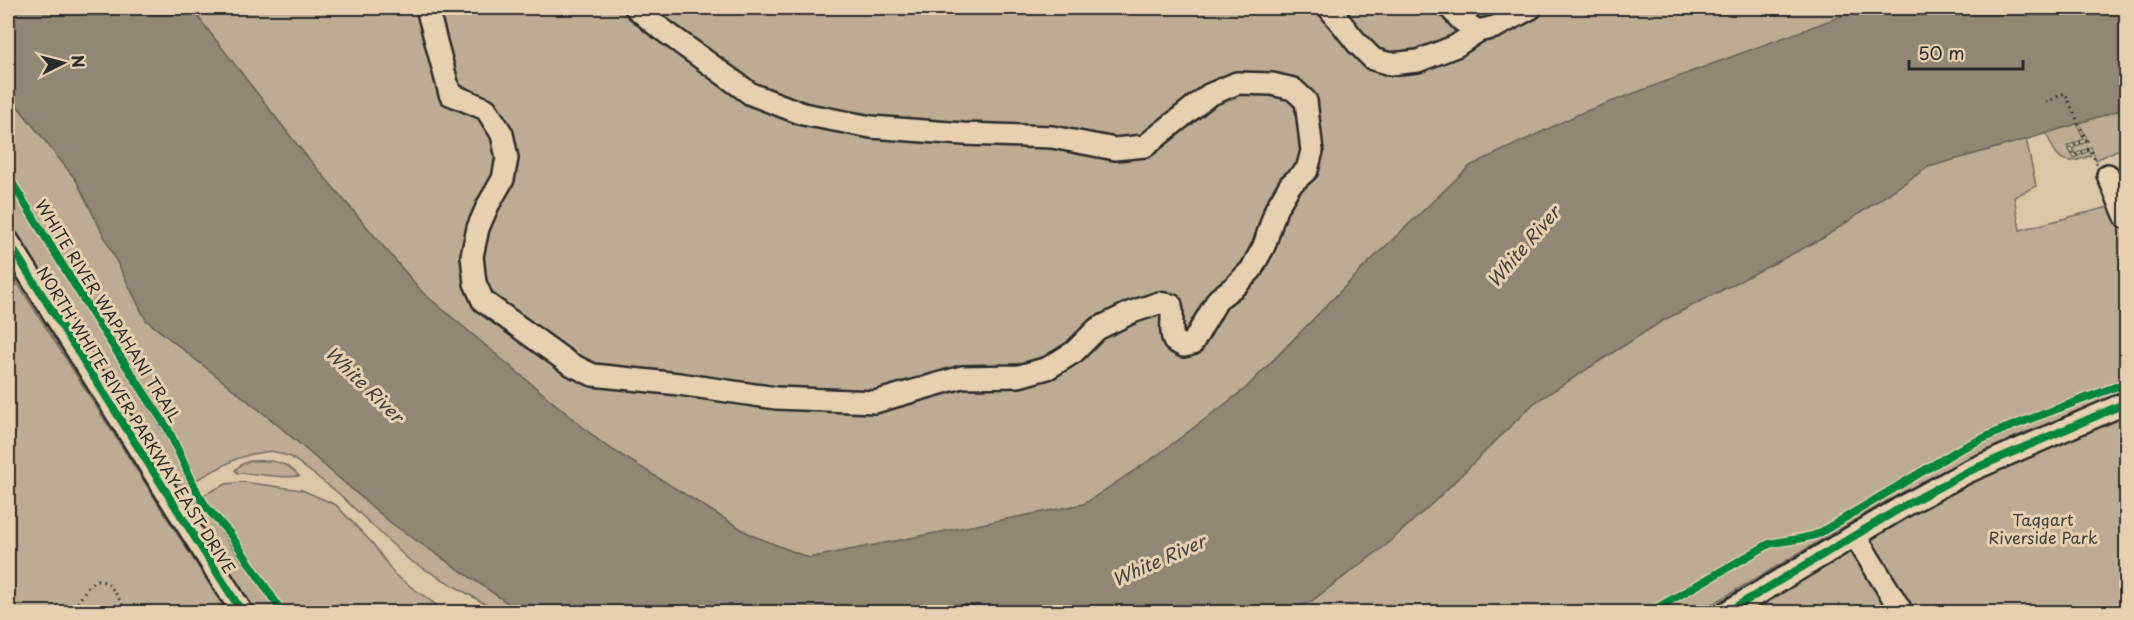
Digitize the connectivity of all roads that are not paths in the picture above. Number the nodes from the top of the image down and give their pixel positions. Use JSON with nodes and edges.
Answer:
{"nodes":[{"id":1,"x":427,"y":8,"type":"edge"},
{"id":2,"x":636,"y":8,"type":"edge"},
{"id":3,"x":1329,"y":8,"type":"edge"},
{"id":4,"x":1531,"y":8,"type":"edge"},
{"id":5,"x":1463,"y":19,"type":"edge"},
{"id":6,"x":2103,"y":172,"type":"road end"},
{"id":7,"x":2127,"y":218,"type":"edge"},
{"id":8,"x":8,"y":241,"type":"edge"},
{"id":9,"x":2127,"y":403,"type":"edge"},
{"id":10,"x":1855,"y":536,"type":"junction"},
{"id":11,"x":242,"y":612,"type":"edge"},
{"id":12,"x":1727,"y":612,"type":"edge"},
{"id":13,"x":1902,"y":612,"type":"edge"}],
"edges":[{"from":1,"to":2,"type":"street"},
{"from":3,"to":5,"type":"street"},
{"from":4,"to":5,"type":"street"},
{"from":6,"to":7,"type":"street"},
{"from":8,"to":11,"type":"street","name":"NORTH WHITE RIVER PARKWAY EAST DRIVE"},
{"from":9,"to":10,"type":"street"},
{"from":10,"to":12,"type":"street"},
{"from":10,"to":13,"type":"street"}]}
